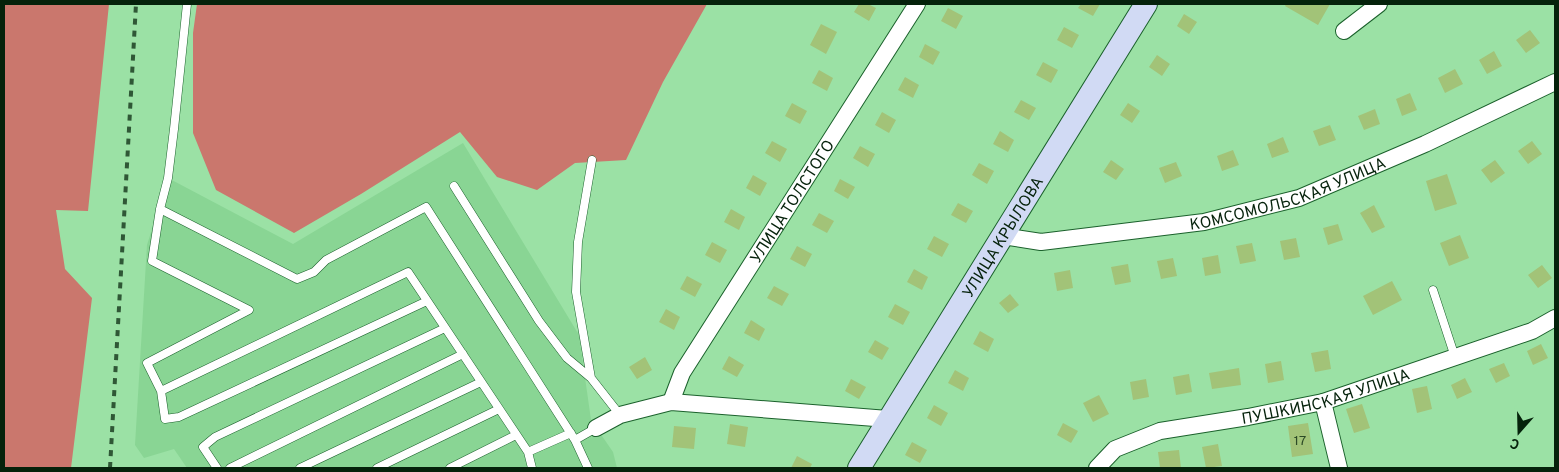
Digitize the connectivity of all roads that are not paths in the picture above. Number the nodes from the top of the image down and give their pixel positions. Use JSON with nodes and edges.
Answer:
{"nodes":[{"id":1,"x":187,"y":4,"type":"edge"},
{"id":2,"x":917,"y":4,"type":"edge"},
{"id":3,"x":1146,"y":4,"type":"edge"},
{"id":4,"x":1378,"y":4,"type":"edge"},
{"id":5,"x":1344,"y":31,"type":"dead end"},
{"id":6,"x":1555,"y":82,"type":"edge"},
{"id":7,"x":592,"y":160,"type":"dead end"},
{"id":8,"x":454,"y":186,"type":"dead end"},
{"id":9,"x":160,"y":209,"type":"junction"},
{"id":10,"x":1003,"y":236,"type":"junction"},
{"id":11,"x":1433,"y":290,"type":"dead end"},
{"id":12,"x":427,"y":301,"type":"junction"},
{"id":13,"x":1555,"y":318,"type":"edge"},
{"id":14,"x":445,"y":328,"type":"junction"},
{"id":15,"x":463,"y":354,"type":"junction"},
{"id":16,"x":1455,"y":357,"type":"junction"},
{"id":17,"x":591,"y":378,"type":"junction"},
{"id":18,"x":481,"y":382,"type":"junction"},
{"id":19,"x":161,"y":391,"type":"junction"},
{"id":20,"x":671,"y":402,"type":"junction"},
{"id":21,"x":1323,"y":402,"type":"junction"},
{"id":22,"x":499,"y":409,"type":"junction"},
{"id":23,"x":620,"y":415,"type":"junction"},
{"id":24,"x":888,"y":419,"type":"junction"},
{"id":25,"x":596,"y":428,"type":"joint"},
{"id":26,"x":571,"y":433,"type":"junction"},
{"id":27,"x":516,"y":435,"type":"junction"},
{"id":28,"x":575,"y":440,"type":"junction"},
{"id":29,"x":528,"y":452,"type":"junction"},
{"id":30,"x":217,"y":468,"type":"edge"},
{"id":31,"x":230,"y":468,"type":"edge"},
{"id":32,"x":300,"y":468,"type":"edge"},
{"id":33,"x":377,"y":468,"type":"edge"},
{"id":34,"x":450,"y":468,"type":"edge"},
{"id":35,"x":532,"y":468,"type":"edge"},
{"id":36,"x":588,"y":468,"type":"edge"},
{"id":37,"x":858,"y":468,"type":"edge"},
{"id":38,"x":1096,"y":468,"type":"edge"},
{"id":39,"x":1339,"y":468,"type":"edge"}],
"edges":[{"from":1,"to":9,"type":"lane"},
{"from":2,"to":20,"type":"street","name":"УЛИЦА ТОЛСТОГО"},
{"from":3,"to":10,"type":"main road","name":"УЛИЦА КРЫЛОВА"},
{"from":4,"to":5,"type":"street"},
{"from":6,"to":10,"type":"street","name":"КОМСОМОЛЬСКАЯ УЛИЦА"},
{"from":7,"to":17,"type":"lane"},
{"from":8,"to":17,"type":"lane"},
{"from":9,"to":19,"type":"lane"},
{"from":9,"to":26,"type":"lane"},
{"from":10,"to":24,"type":"main road","name":"УЛИЦА КРЫЛОВА"},
{"from":11,"to":16,"type":"lane"},
{"from":12,"to":14,"type":"lane"},
{"from":12,"to":19,"type":"lane"},
{"from":12,"to":19,"type":"lane"},
{"from":13,"to":16,"type":"street","name":"ПУШКИНСКАЯ УЛИЦА"},
{"from":14,"to":15,"type":"lane"},
{"from":14,"to":30,"type":"lane"},
{"from":15,"to":18,"type":"lane"},
{"from":15,"to":31,"type":"lane"},
{"from":16,"to":21,"type":"street","name":"ПУШКИНСКАЯ УЛИЦА"},
{"from":17,"to":23,"type":"lane"},
{"from":18,"to":22,"type":"lane"},
{"from":18,"to":32,"type":"lane"},
{"from":20,"to":23,"type":"street"},
{"from":20,"to":24,"type":"street"},
{"from":21,"to":38,"type":"street","name":"ПУШКИНСКАЯ УЛИЦА"},
{"from":21,"to":39,"type":"street"},
{"from":22,"to":27,"type":"lane"},
{"from":22,"to":33,"type":"lane"},
{"from":23,"to":25,"type":"street"},
{"from":24,"to":37,"type":"main road","name":"УЛИЦА КРЫЛОВА"},
{"from":25,"to":28,"type":"lane"},
{"from":26,"to":28,"type":"lane"},
{"from":26,"to":29,"type":"lane"},
{"from":27,"to":29,"type":"lane"},
{"from":27,"to":34,"type":"lane"},
{"from":28,"to":36,"type":"lane"},
{"from":29,"to":35,"type":"lane"}]}
